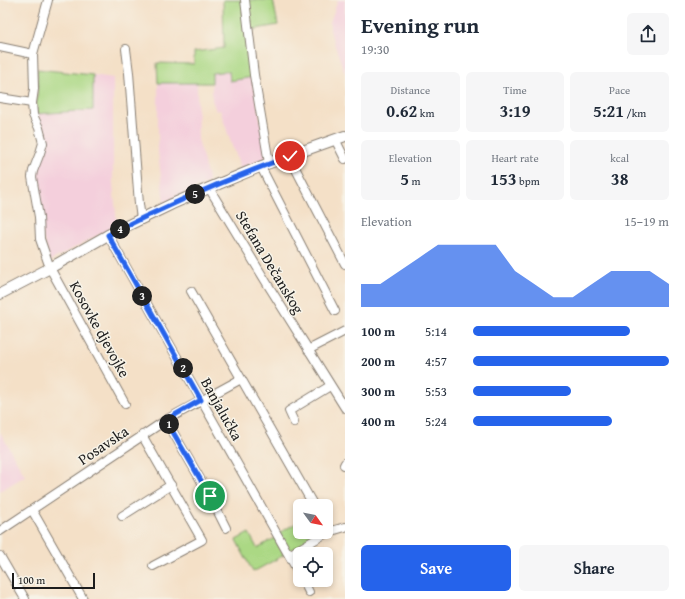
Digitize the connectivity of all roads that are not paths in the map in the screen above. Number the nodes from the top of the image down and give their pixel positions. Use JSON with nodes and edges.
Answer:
{"nodes":[{"id":1,"x":48,"y":0,"type":"edge"},
{"id":2,"x":244,"y":0,"type":"edge"},
{"id":3,"x":0,"y":47,"type":"edge"},
{"id":4,"x":126,"y":49,"type":"dead end"},
{"id":5,"x":33,"y":54,"type":"junction"},
{"id":6,"x":0,"y":98,"type":"edge"},
{"id":7,"x":32,"y":104,"type":"junction"},
{"id":8,"x":345,"y":136,"type":"edge"},
{"id":9,"x":335,"y":139,"type":"junction"},
{"id":10,"x":290,"y":156,"type":"junction"},
{"id":11,"x":345,"y":159,"type":"edge"},
{"id":12,"x":265,"y":165,"type":"junction"},
{"id":13,"x":209,"y":188,"type":"junction"},
{"id":14,"x":141,"y":219,"type":"junction"},
{"id":15,"x":108,"y":235,"type":"junction"},
{"id":16,"x":345,"y":264,"type":"edge"},
{"id":17,"x":50,"y":268,"type":"junction"},
{"id":18,"x":1,"y":291,"type":"edge"},
{"id":19,"x":190,"y":291,"type":"dead end"},
{"id":20,"x":335,"y":311,"type":"dead end"},
{"id":21,"x":345,"y":331,"type":"edge"},
{"id":22,"x":308,"y":350,"type":"junction"},
{"id":23,"x":241,"y":379,"type":"junction"},
{"id":24,"x":330,"y":386,"type":"junction"},
{"id":25,"x":201,"y":400,"type":"junction"},
{"id":26,"x":125,"y":404,"type":"dead end"},
{"id":27,"x":345,"y":408,"type":"edge"},
{"id":28,"x":166,"y":420,"type":"junction"},
{"id":29,"x":294,"y":422,"type":"dead end"},
{"id":30,"x":142,"y":435,"type":"junction"},
{"id":31,"x":171,"y":485,"type":"junction"},
{"id":32,"x":310,"y":499,"type":"edge"},
{"id":33,"x":32,"y":510,"type":"junction"},
{"id":34,"x":122,"y":516,"type":"dead end"},
{"id":35,"x":345,"y":527,"type":"edge"},
{"id":36,"x":226,"y":528,"type":"dead end"},
{"id":37,"x":333,"y":529,"type":"edge"},
{"id":38,"x":0,"y":531,"type":"edge"},
{"id":39,"x":313,"y":539,"type":"edge"},
{"id":40,"x":289,"y":555,"type":"junction"},
{"id":41,"x":1,"y":560,"type":"edge"},
{"id":42,"x":293,"y":562,"type":"edge"},
{"id":43,"x":153,"y":566,"type":"dead end"},
{"id":44,"x":306,"y":587,"type":"edge"},
{"id":45,"x":309,"y":592,"type":"dead end"},
{"id":46,"x":25,"y":599,"type":"edge"},
{"id":47,"x":83,"y":599,"type":"edge"}],
"edges":[{"from":1,"to":5,"type":"street","name":"Kosovke djevojke"},
{"from":2,"to":12,"type":"street"},
{"from":3,"to":5,"type":"street"},
{"from":4,"to":14,"type":"street"},
{"from":5,"to":7,"type":"street","name":"Kosovke djevojke"},
{"from":6,"to":7,"type":"street"},
{"from":7,"to":17,"type":"street","name":"Kosovke djevojke"},
{"from":8,"to":9,"type":"main road"},
{"from":9,"to":10,"type":"main road"},
{"from":9,"to":11,"type":"street"},
{"from":10,"to":12,"type":"main road"},
{"from":10,"to":16,"type":"street"},
{"from":12,"to":13,"type":"main road"},
{"from":12,"to":20,"type":"street"},
{"from":13,"to":14,"type":"main road"},
{"from":13,"to":22,"type":"street","name":"Stefana Dečanskog"},
{"from":14,"to":15,"type":"main road"},
{"from":15,"to":17,"type":"main road"},
{"from":15,"to":25,"type":"street","name":"Banjalučka"},
{"from":17,"to":18,"type":"main road"},
{"from":17,"to":26,"type":"street","name":"Kosovke djevojke"},
{"from":19,"to":23,"type":"street"},
{"from":21,"to":22,"type":"street"},
{"from":22,"to":24,"type":"street","name":"Stefana Dečanskog"},
{"from":23,"to":25,"type":"street"},
{"from":23,"to":32,"type":"street"},
{"from":24,"to":27,"type":"street","name":"Stefana Dečanskog"},
{"from":24,"to":29,"type":"street"},
{"from":25,"to":28,"type":"street"},
{"from":25,"to":40,"type":"street","name":"Banjalučka"},
{"from":28,"to":30,"type":"street"},
{"from":28,"to":36,"type":"street"},
{"from":30,"to":31,"type":"street","name":"Posavska"},
{"from":30,"to":33,"type":"street","name":"Posavska"},
{"from":31,"to":34,"type":"street"},
{"from":31,"to":43,"type":"street","name":"Posavska"},
{"from":33,"to":38,"type":"street","name":"Posavska"},
{"from":33,"to":47,"type":"street"},
{"from":35,"to":37,"type":"street"},
{"from":39,"to":40,"type":"street"},
{"from":40,"to":42,"type":"street","name":"Banjalučka"},
{"from":41,"to":46,"type":"street"},
{"from":44,"to":45,"type":"street"}]}
